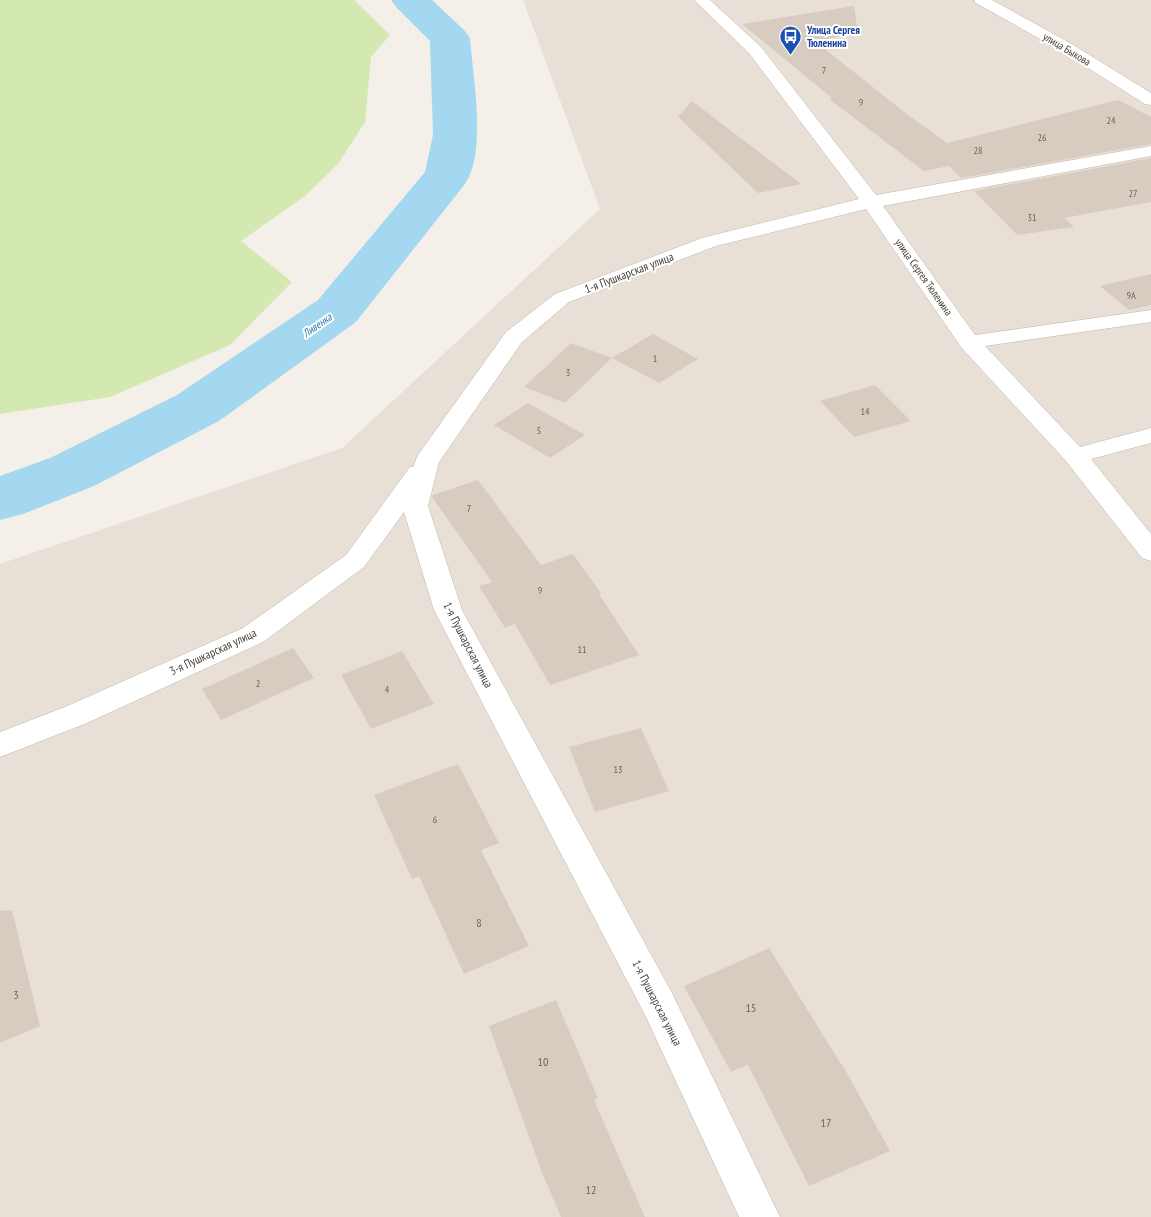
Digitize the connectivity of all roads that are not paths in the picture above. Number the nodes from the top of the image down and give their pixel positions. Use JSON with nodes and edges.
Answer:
{"nodes":[{"id":1,"x":701,"y":0,"type":"edge"},
{"id":2,"x":981,"y":0,"type":"edge"},
{"id":3,"x":1151,"y":100,"type":"edge"},
{"id":4,"x":1151,"y":150,"type":"edge"},
{"id":5,"x":871,"y":202,"type":"junction"},
{"id":6,"x":1151,"y":316,"type":"edge"},
{"id":7,"x":969,"y":342,"type":"junction"},
{"id":8,"x":1151,"y":435,"type":"edge"},
{"id":9,"x":1075,"y":456,"type":"junction"},
{"id":10,"x":427,"y":461,"type":"junction"},
{"id":11,"x":1151,"y":552,"type":"edge"},
{"id":12,"x":0,"y":745,"type":"edge"},
{"id":13,"x":760,"y":1217,"type":"edge"}],
"edges":[{"from":1,"to":5,"type":"street","name":"улица Сергея Тюленина"},
{"from":2,"to":3,"type":"street","name":"улица Быкова"},
{"from":4,"to":5,"type":"street","name":"1-я Пушкарская улица"},
{"from":5,"to":7,"type":"street","name":"улица Сергея Тюленина"},
{"from":5,"to":10,"type":"street","name":"1-я Пушкарская улица"},
{"from":6,"to":7,"type":"street"},
{"from":7,"to":9,"type":"street","name":"улица Сергея Тюленина"},
{"from":8,"to":9,"type":"street"},
{"from":9,"to":11,"type":"street","name":"улица Сергея Тюленина"},
{"from":10,"to":12,"type":"street","name":"3-я Пушкарская улица"},
{"from":10,"to":13,"type":"street","name":"1-я Пушкарская улица"}]}
